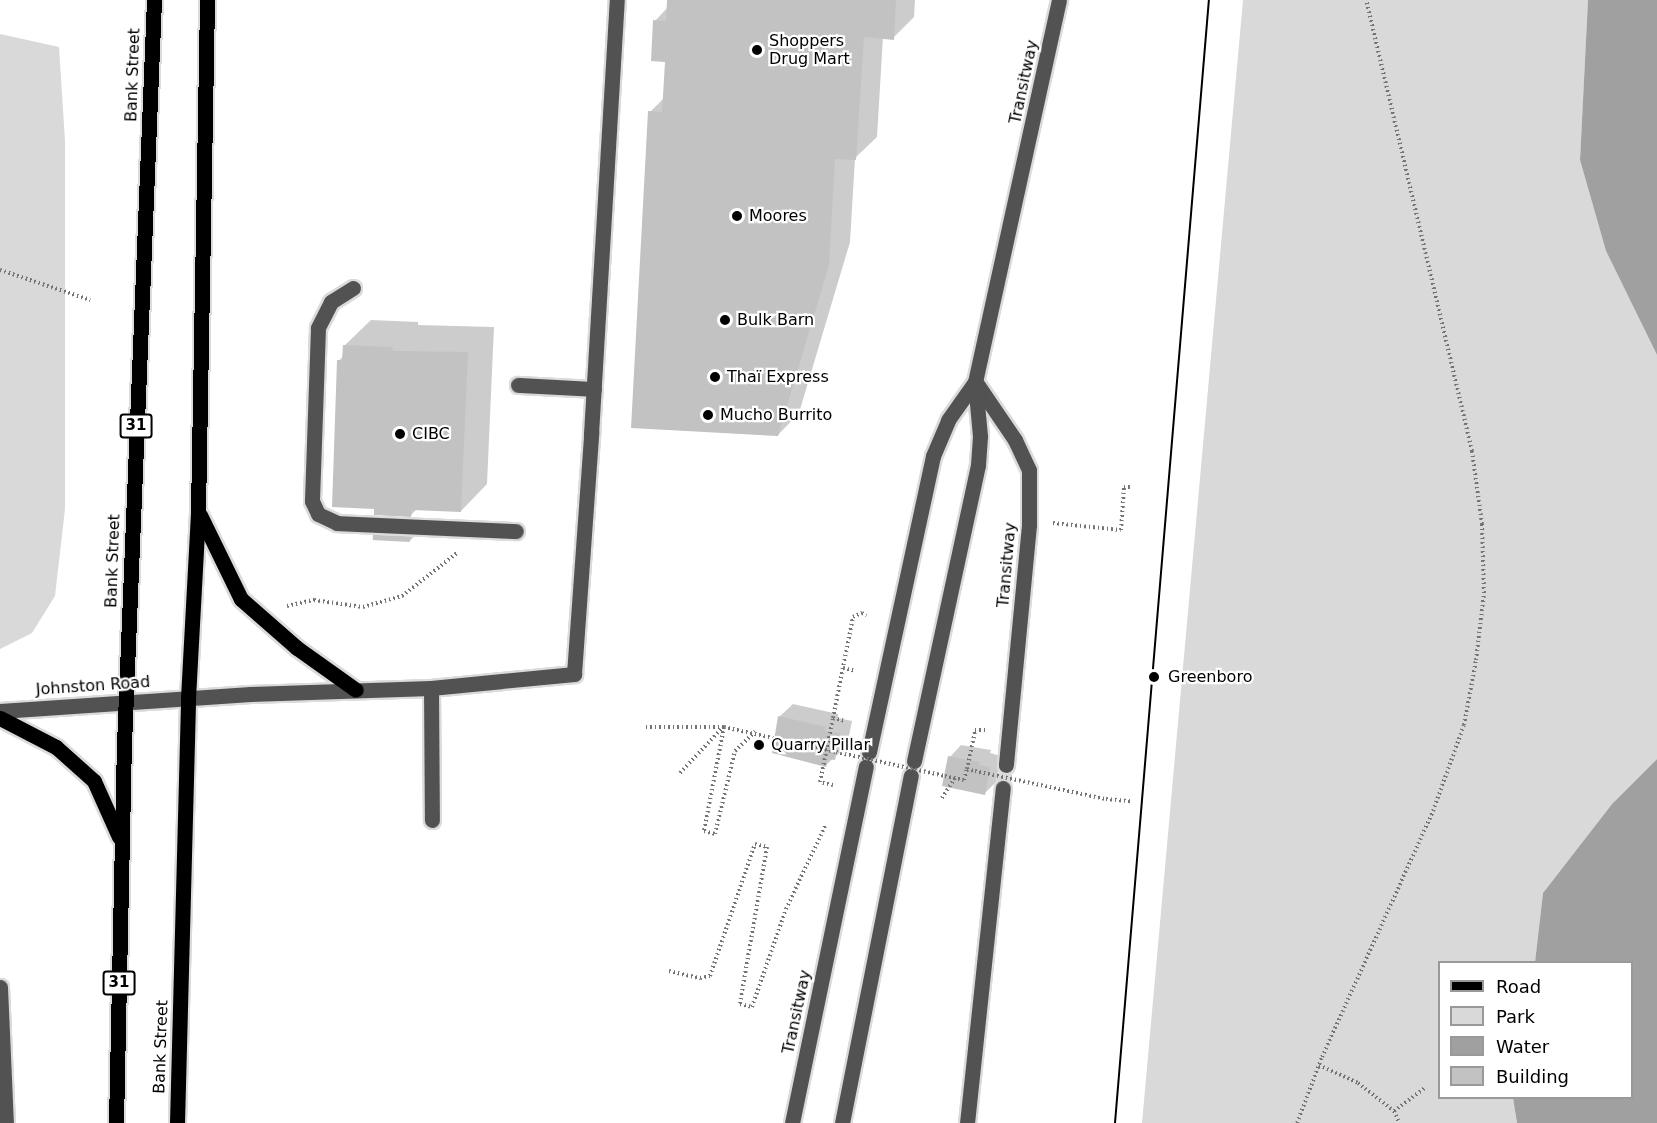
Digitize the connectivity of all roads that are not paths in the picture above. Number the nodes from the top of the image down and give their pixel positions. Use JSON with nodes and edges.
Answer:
{"nodes":[{"id":1,"x":154,"y":0,"type":"edge"},
{"id":2,"x":207,"y":0,"type":"edge"},
{"id":3,"x":617,"y":0,"type":"edge"},
{"id":4,"x":1059,"y":0,"type":"edge"},
{"id":5,"x":354,"y":288,"type":"dead end"},
{"id":6,"x":975,"y":382,"type":"junction"},
{"id":7,"x":518,"y":385,"type":"dead end"},
{"id":8,"x":594,"y":389,"type":"junction"},
{"id":9,"x":198,"y":512,"type":"junction"},
{"id":10,"x":516,"y":531,"type":"dead end"},
{"id":11,"x":431,"y":688,"type":"junction"},
{"id":12,"x":356,"y":690,"type":"junction"},
{"id":13,"x":189,"y":698,"type":"junction"},
{"id":14,"x":126,"y":702,"type":"junction"},
{"id":15,"x":0,"y":711,"type":"edge"},
{"id":16,"x":0,"y":718,"type":"edge"},
{"id":17,"x":1006,"y":765,"type":"tunnel mouth"},
{"id":18,"x":1003,"y":788,"type":"tunnel mouth"},
{"id":19,"x":432,"y":820,"type":"dead end"},
{"id":20,"x":122,"y":843,"type":"junction"},
{"id":21,"x":0,"y":987,"type":"edge"},
{"id":22,"x":6,"y":1123,"type":"edge"},
{"id":23,"x":116,"y":1123,"type":"edge"},
{"id":24,"x":177,"y":1123,"type":"edge"},
{"id":25,"x":792,"y":1123,"type":"edge"},
{"id":26,"x":842,"y":1123,"type":"edge"},
{"id":27,"x":967,"y":1123,"type":"edge"}],
"edges":[{"from":1,"to":14,"type":"main road","name":"Bank Street","number":"31"},
{"from":2,"to":9,"type":"main road","name":"Bank Street"},
{"from":3,"to":8,"type":"street"},
{"from":4,"to":6,"type":"street","name":"Transitway"},
{"from":5,"to":10,"type":"street"},
{"from":6,"to":17,"type":"street","name":"Transitway"},
{"from":6,"to":25,"type":"street","name":"Transitway"},
{"from":6,"to":26,"type":"street","name":"Transitway"},
{"from":7,"to":8,"type":"street"},
{"from":8,"to":11,"type":"street","name":"Johnston Road"},
{"from":9,"to":12,"type":"main road"},
{"from":9,"to":13,"type":"main road","name":"Bank Street"},
{"from":11,"to":12,"type":"street","name":"Johnston Road"},
{"from":11,"to":19,"type":"street"},
{"from":12,"to":13,"type":"street","name":"Johnston Road"},
{"from":13,"to":14,"type":"street","name":"Johnston Road"},
{"from":13,"to":24,"type":"main road","name":"Bank Street"},
{"from":14,"to":15,"type":"street","name":"Johnston Road"},
{"from":14,"to":20,"type":"main road","name":"Bank Street","number":"31"},
{"from":16,"to":20,"type":"main road"},
{"from":18,"to":27,"type":"street"},
{"from":20,"to":23,"type":"main road","name":"Bank Street","number":"31"},
{"from":21,"to":22,"type":"street"}]}
